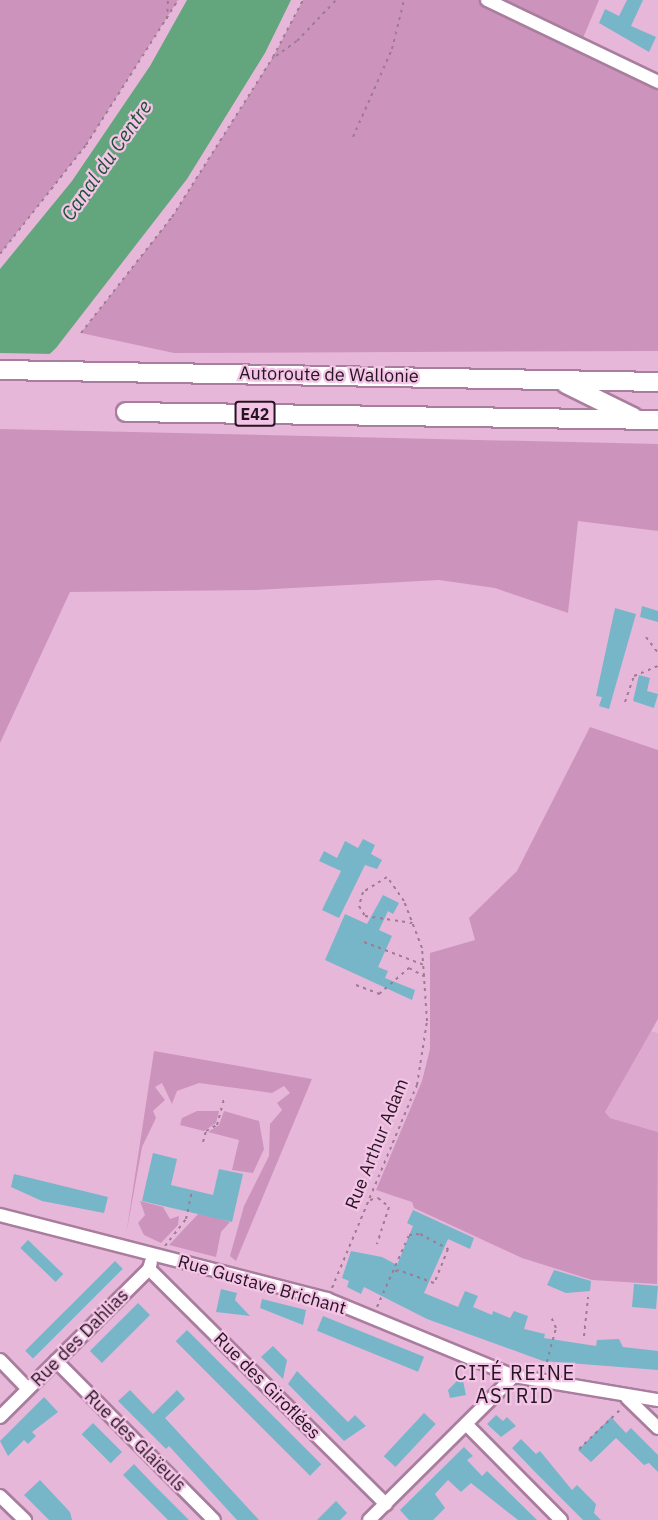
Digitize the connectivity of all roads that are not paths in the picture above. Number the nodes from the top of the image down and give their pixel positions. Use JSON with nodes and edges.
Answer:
{"nodes":[{"id":1,"x":487,"y":0,"type":"edge"},
{"id":2,"x":658,"y":82,"type":"edge"},
{"id":3,"x":0,"y":370,"type":"edge"},
{"id":4,"x":562,"y":382,"type":"junction"},
{"id":5,"x":652,"y":382,"type":"edge"},
{"id":6,"x":126,"y":412,"type":"dead end"},
{"id":7,"x":652,"y":421,"type":"edge"},
{"id":8,"x":0,"y":1215,"type":"edge"},
{"id":9,"x":157,"y":1256,"type":"junction"},
{"id":10,"x":149,"y":1269,"type":"junction"},
{"id":11,"x":0,"y":1360,"type":"edge"},
{"id":12,"x":56,"y":1361,"type":"junction"},
{"id":13,"x":514,"y":1376,"type":"junction"},
{"id":14,"x":28,"y":1389,"type":"junction"},
{"id":15,"x":628,"y":1399,"type":"junction"},
{"id":16,"x":658,"y":1400,"type":"edge"},
{"id":17,"x":0,"y":1417,"type":"edge"},
{"id":18,"x":466,"y":1424,"type":"junction"},
{"id":19,"x":658,"y":1428,"type":"edge"},
{"id":20,"x":0,"y":1496,"type":"edge"},
{"id":21,"x":386,"y":1504,"type":"junction"},
{"id":22,"x":25,"y":1520,"type":"edge"},
{"id":23,"x":214,"y":1520,"type":"edge"},
{"id":24,"x":370,"y":1520,"type":"edge"},
{"id":25,"x":561,"y":1520,"type":"edge"}],
"edges":[{"from":1,"to":2,"type":"street"},
{"from":3,"to":4,"type":"highway","name":"Autoroute de Wallonie"},
{"from":4,"to":5,"type":"highway","name":"Autoroute de Wallonie"},
{"from":4,"to":7,"type":"highway"},
{"from":6,"to":7,"type":"highway","number":"E42"},
{"from":8,"to":9,"type":"street","name":"Rue Gustave Brichant"},
{"from":9,"to":10,"type":"street","name":"Rue des Dahlias"},
{"from":9,"to":13,"type":"street","name":"Rue Gustave Brichant"},
{"from":10,"to":12,"type":"street","name":"Rue des Dahlias"},
{"from":10,"to":21,"type":"street","name":"Rue des Giroflées"},
{"from":11,"to":14,"type":"street"},
{"from":12,"to":14,"type":"street","name":"Rue des Dahlias"},
{"from":12,"to":23,"type":"street","name":"Rue des Glaïeuls"},
{"from":13,"to":15,"type":"street","name":"Rue Gustave Brichant"},
{"from":13,"to":18,"type":"street"},
{"from":14,"to":17,"type":"street","name":"Rue des Dahlias"},
{"from":15,"to":16,"type":"street","name":"Rue Gustave Brichant"},
{"from":15,"to":19,"type":"street"},
{"from":18,"to":21,"type":"street"},
{"from":18,"to":25,"type":"street"},
{"from":20,"to":22,"type":"street"},
{"from":21,"to":24,"type":"street"}]}
